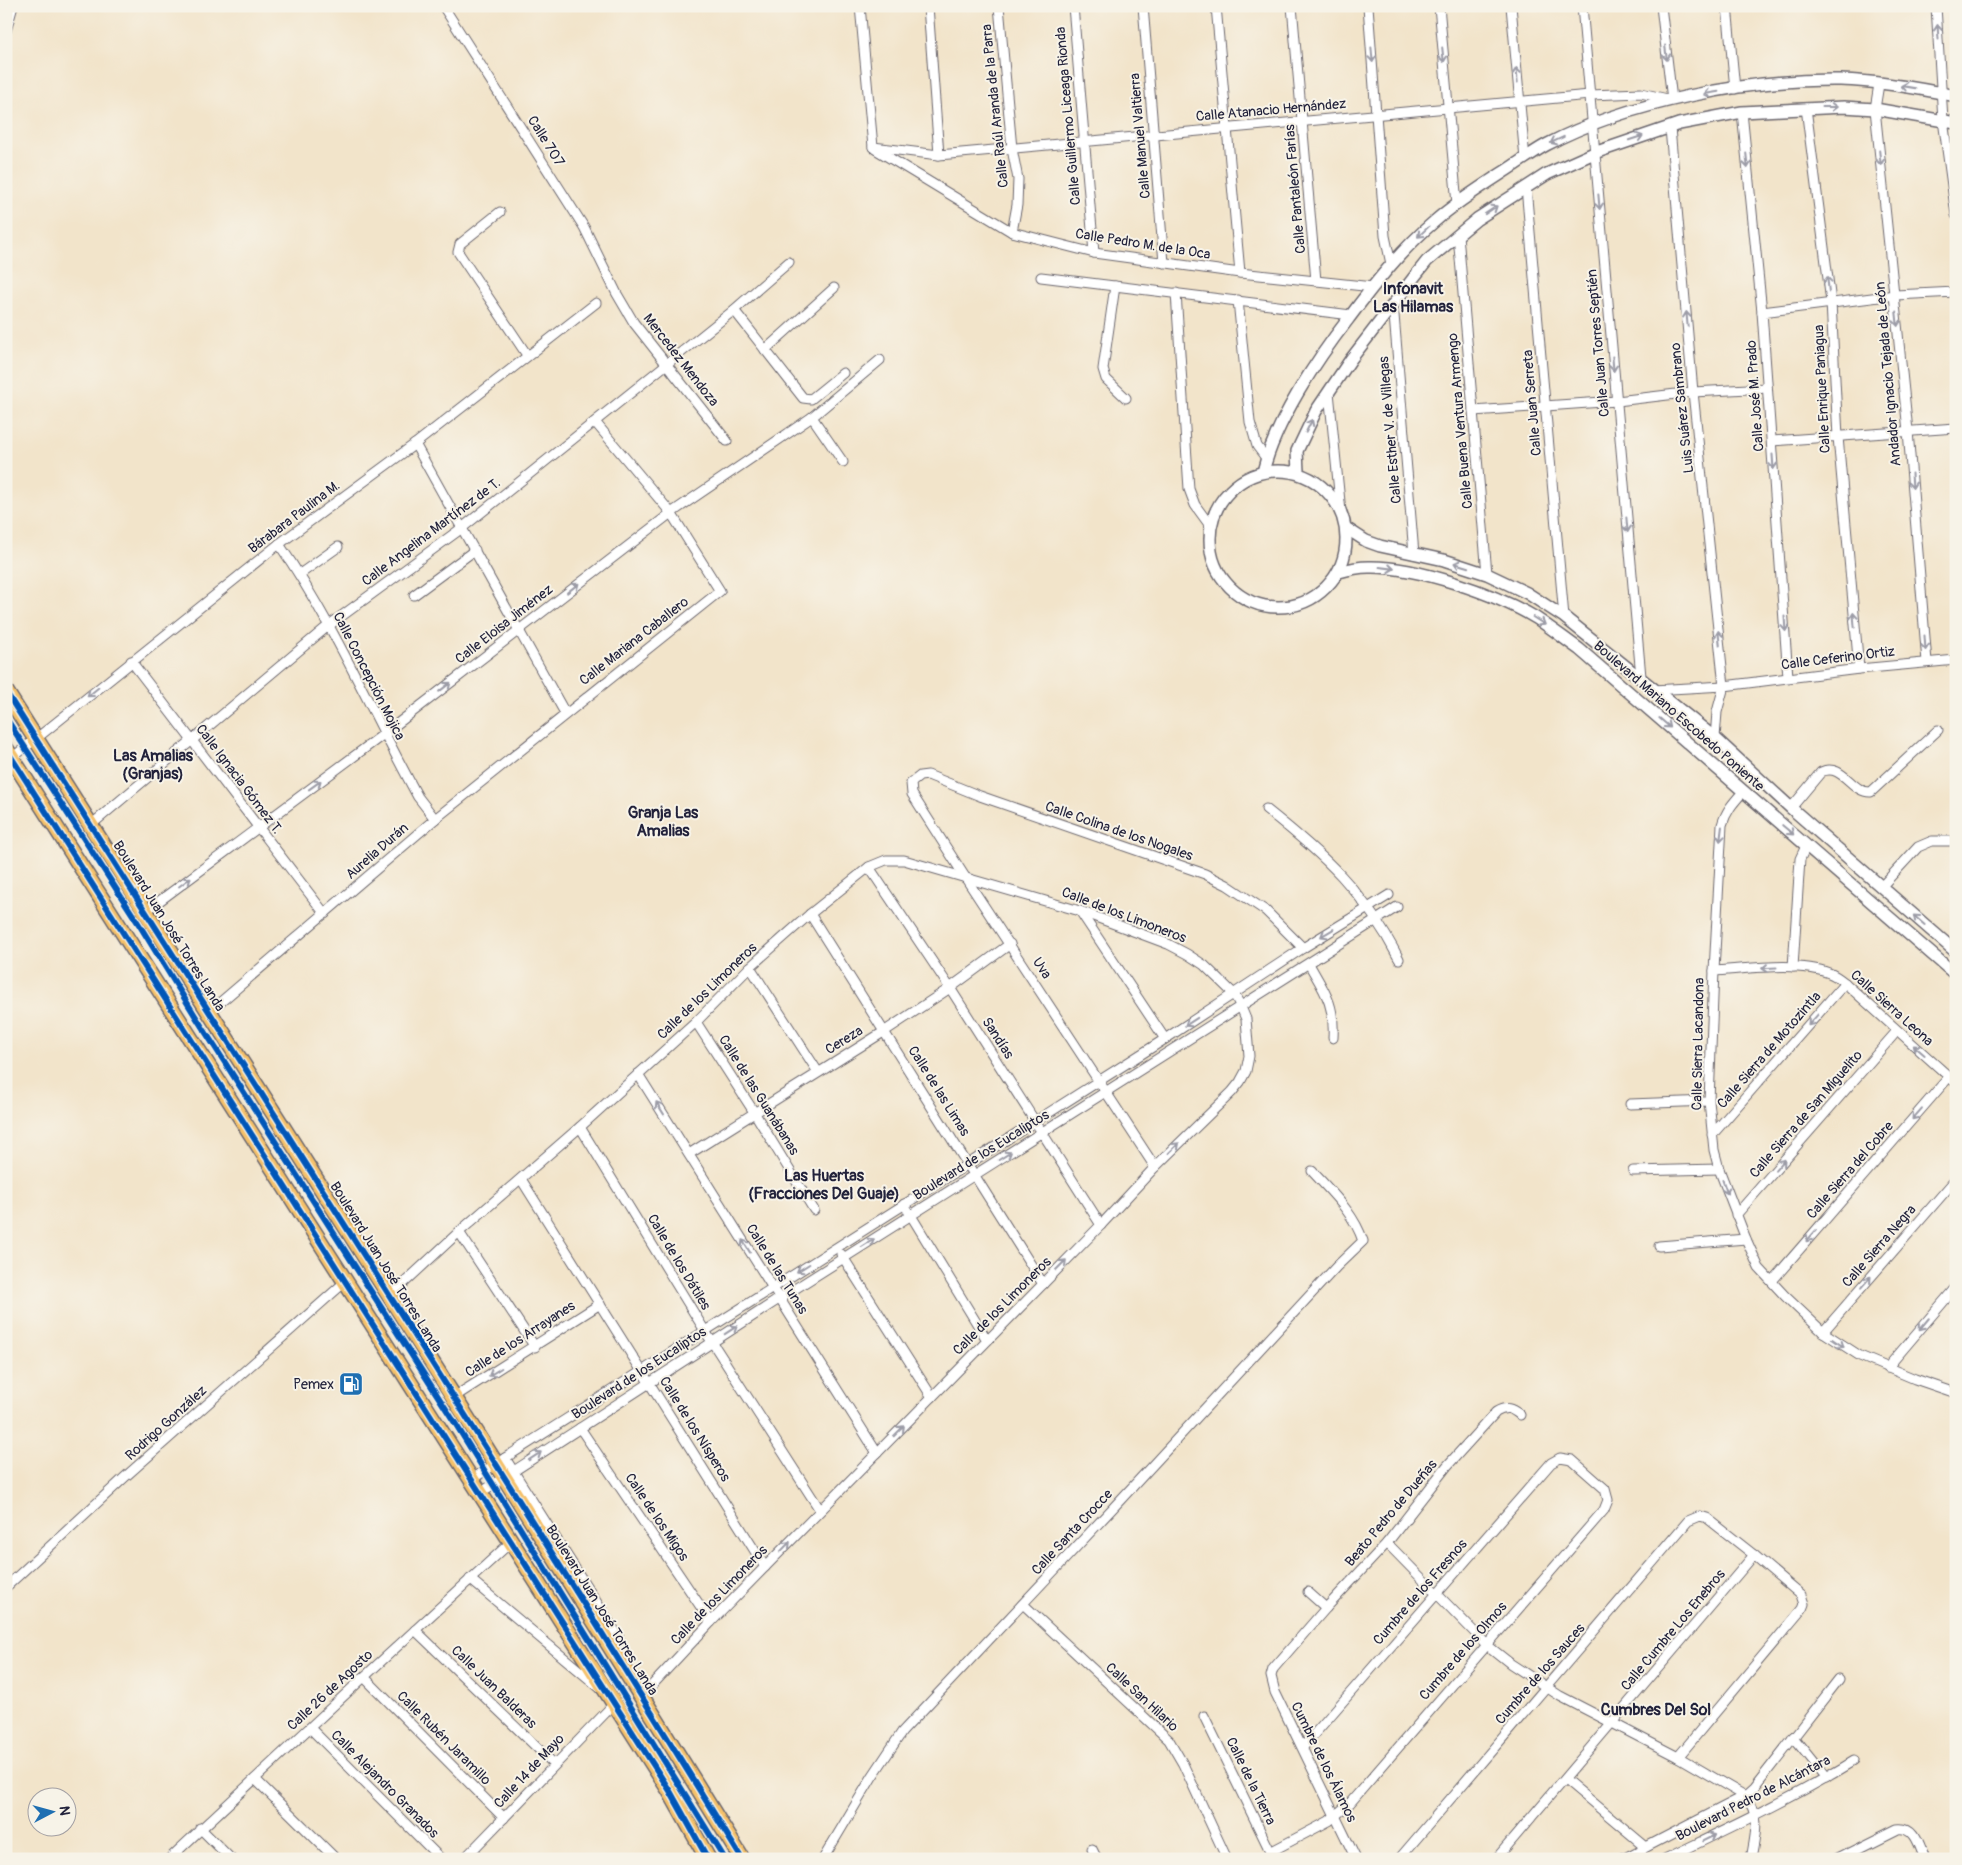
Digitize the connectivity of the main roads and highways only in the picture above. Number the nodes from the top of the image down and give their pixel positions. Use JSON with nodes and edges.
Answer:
{"nodes":[{"id":1,"x":6,"y":692,"type":"edge"},
{"id":2,"x":9,"y":753,"type":"edge"},
{"id":3,"x":708,"y":1859,"type":"edge"},
{"id":4,"x":742,"y":1859,"type":"edge"}],
"edges":[{"from":1,"to":4,"type":"main road","name":"Boulevard Juan José Torres Landa"},
{"from":2,"to":3,"type":"main road"}]}
